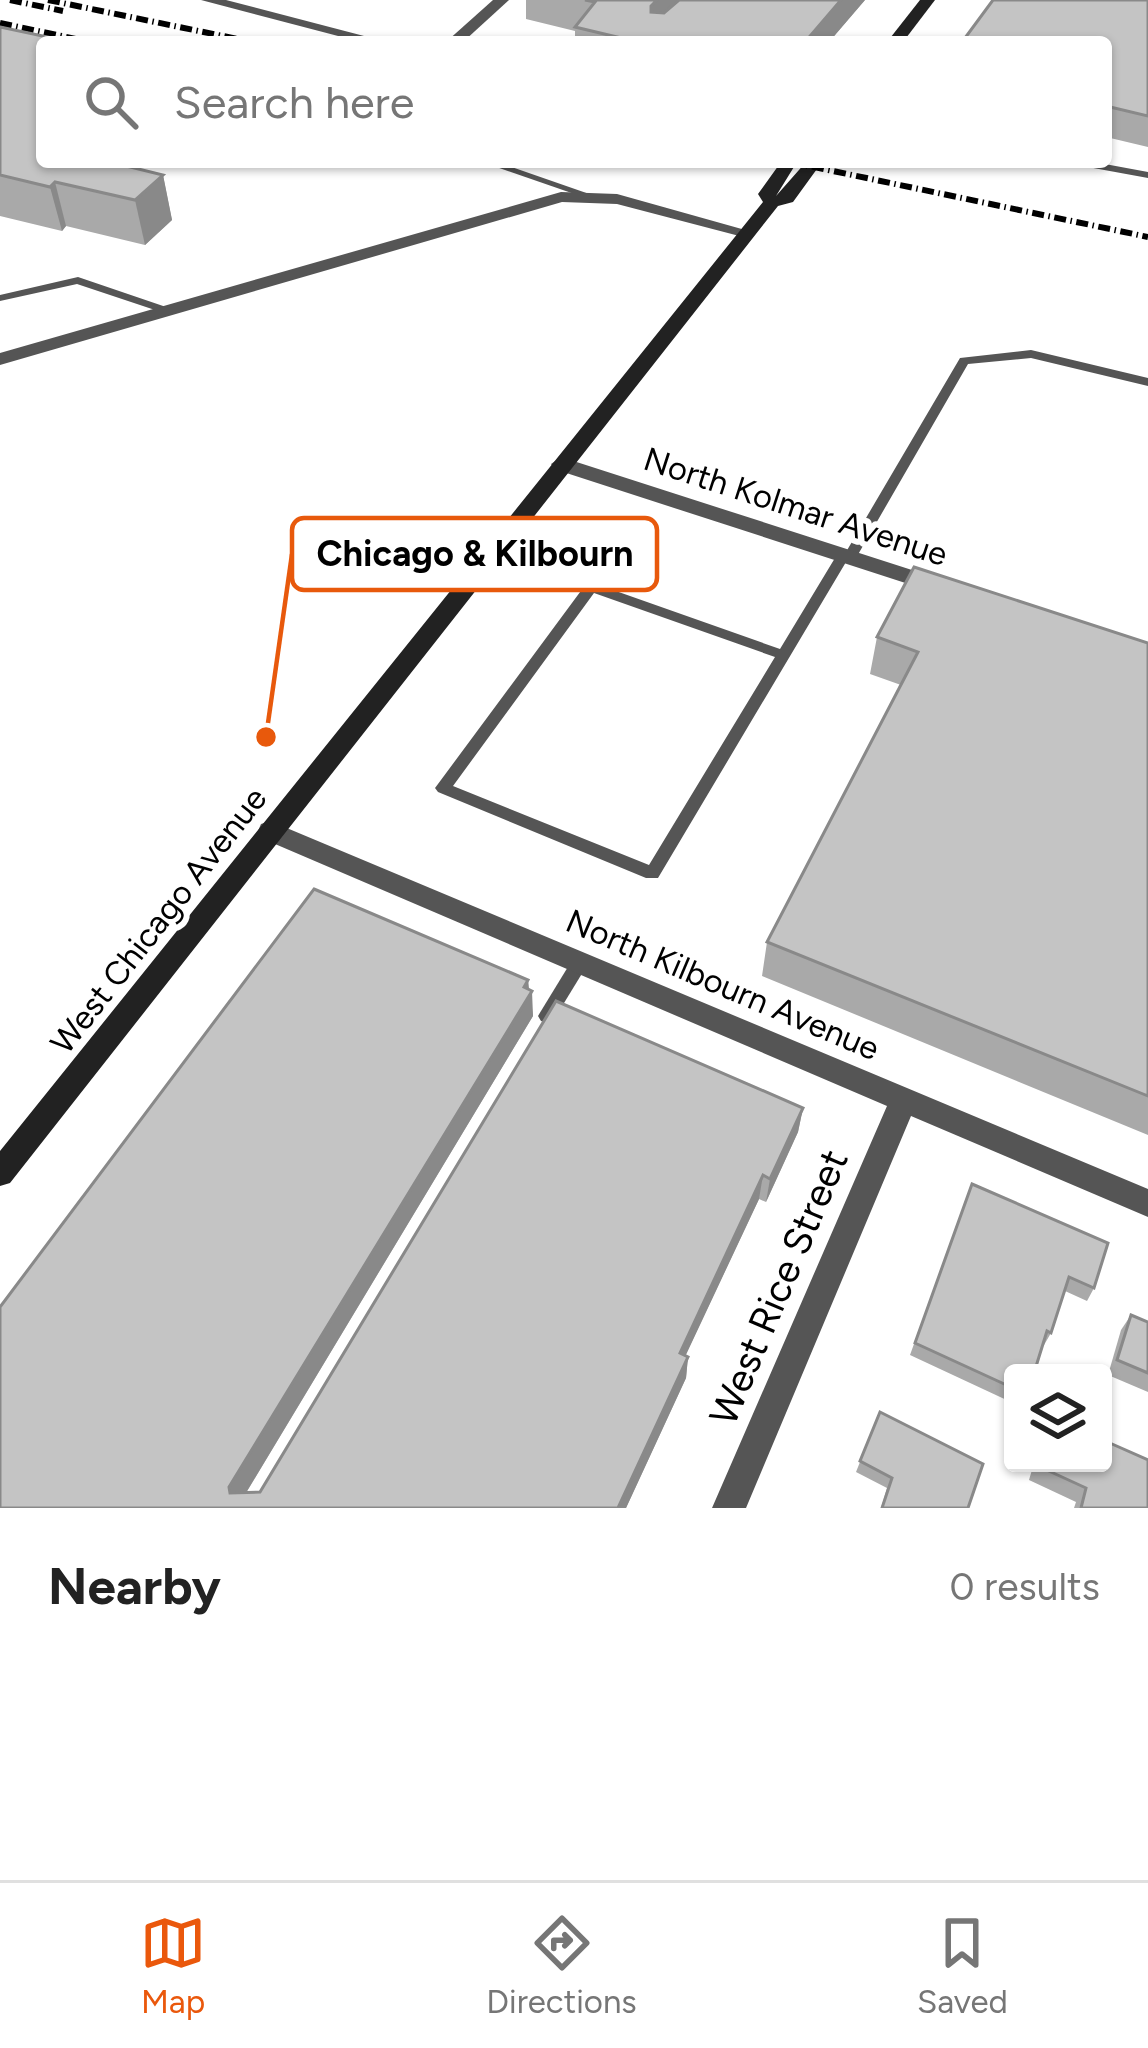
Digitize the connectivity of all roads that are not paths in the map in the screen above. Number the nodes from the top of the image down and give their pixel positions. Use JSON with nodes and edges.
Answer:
{"nodes":[{"id":1,"x":208,"y":0,"type":"edge"},
{"id":2,"x":502,"y":0,"type":"edge"},
{"id":3,"x":928,"y":0,"type":"edge"},
{"id":4,"x":355,"y":36,"type":"edge"},
{"id":5,"x":461,"y":36,"type":"edge"},
{"id":6,"x":900,"y":36,"type":"edge"},
{"id":7,"x":506,"y":168,"type":"edge"},
{"id":8,"x":785,"y":168,"type":"edge"},
{"id":9,"x":810,"y":168,"type":"edge"},
{"id":10,"x":1110,"y":168,"type":"edge"},
{"id":11,"x":1148,"y":175,"type":"edge"},
{"id":12,"x":590,"y":196,"type":"junction"},
{"id":13,"x":772,"y":202,"type":"junction"},
{"id":14,"x":747,"y":233,"type":"junction"},
{"id":15,"x":0,"y":298,"type":"edge"},
{"id":16,"x":165,"y":310,"type":"junction"},
{"id":17,"x":0,"y":359,"type":"edge"},
{"id":18,"x":1148,"y":382,"type":"edge"},
{"id":19,"x":561,"y":464,"type":"junction"},
{"id":20,"x":846,"y":557,"type":"junction"},
{"id":21,"x":956,"y":592,"type":"edge"},
{"id":22,"x":783,"y":655,"type":"junction"},
{"id":23,"x":270,"y":831,"type":"junction"},
{"id":24,"x":580,"y":962,"type":"junction"},
{"id":25,"x":542,"y":1026,"type":"edge"},
{"id":26,"x":904,"y":1100,"type":"junction"},
{"id":27,"x":0,"y":1173,"type":"edge"},
{"id":28,"x":1148,"y":1203,"type":"edge"},
{"id":29,"x":729,"y":1508,"type":"edge"}],
"edges":[{"from":1,"to":4,"type":"street"},
{"from":2,"to":5,"type":"street"},
{"from":3,"to":6,"type":"main road"},
{"from":7,"to":12,"type":"lane"},
{"from":8,"to":13,"type":"main road","name":"West Chicago Avenue"},
{"from":9,"to":13,"type":"main road","name":"West Chicago Avenue"},
{"from":10,"to":11,"type":"lane"},
{"from":12,"to":14,"type":"street"},
{"from":12,"to":16,"type":"street"},
{"from":13,"to":14,"type":"main road","name":"West Chicago Avenue"},
{"from":14,"to":19,"type":"main road","name":"West Chicago Avenue"},
{"from":15,"to":16,"type":"lane"},
{"from":16,"to":17,"type":"street"},
{"from":18,"to":20,"type":"lane"},
{"from":19,"to":20,"type":"street","name":"North Kolmar Avenue"},
{"from":19,"to":23,"type":"main road","name":"West Chicago Avenue"},
{"from":20,"to":21,"type":"street","name":"North Kolmar Avenue"},
{"from":20,"to":22,"type":"lane"},
{"from":22,"to":22,"type":"lane"},
{"from":23,"to":24,"type":"street","name":"North Kilbourn Avenue"},
{"from":23,"to":27,"type":"main road","name":"West Chicago Avenue"},
{"from":24,"to":25,"type":"lane"},
{"from":24,"to":26,"type":"street","name":"North Kilbourn Avenue"},
{"from":26,"to":28,"type":"street","name":"North Kilbourn Avenue"},
{"from":26,"to":29,"type":"street","name":"West Rice Street"}]}
